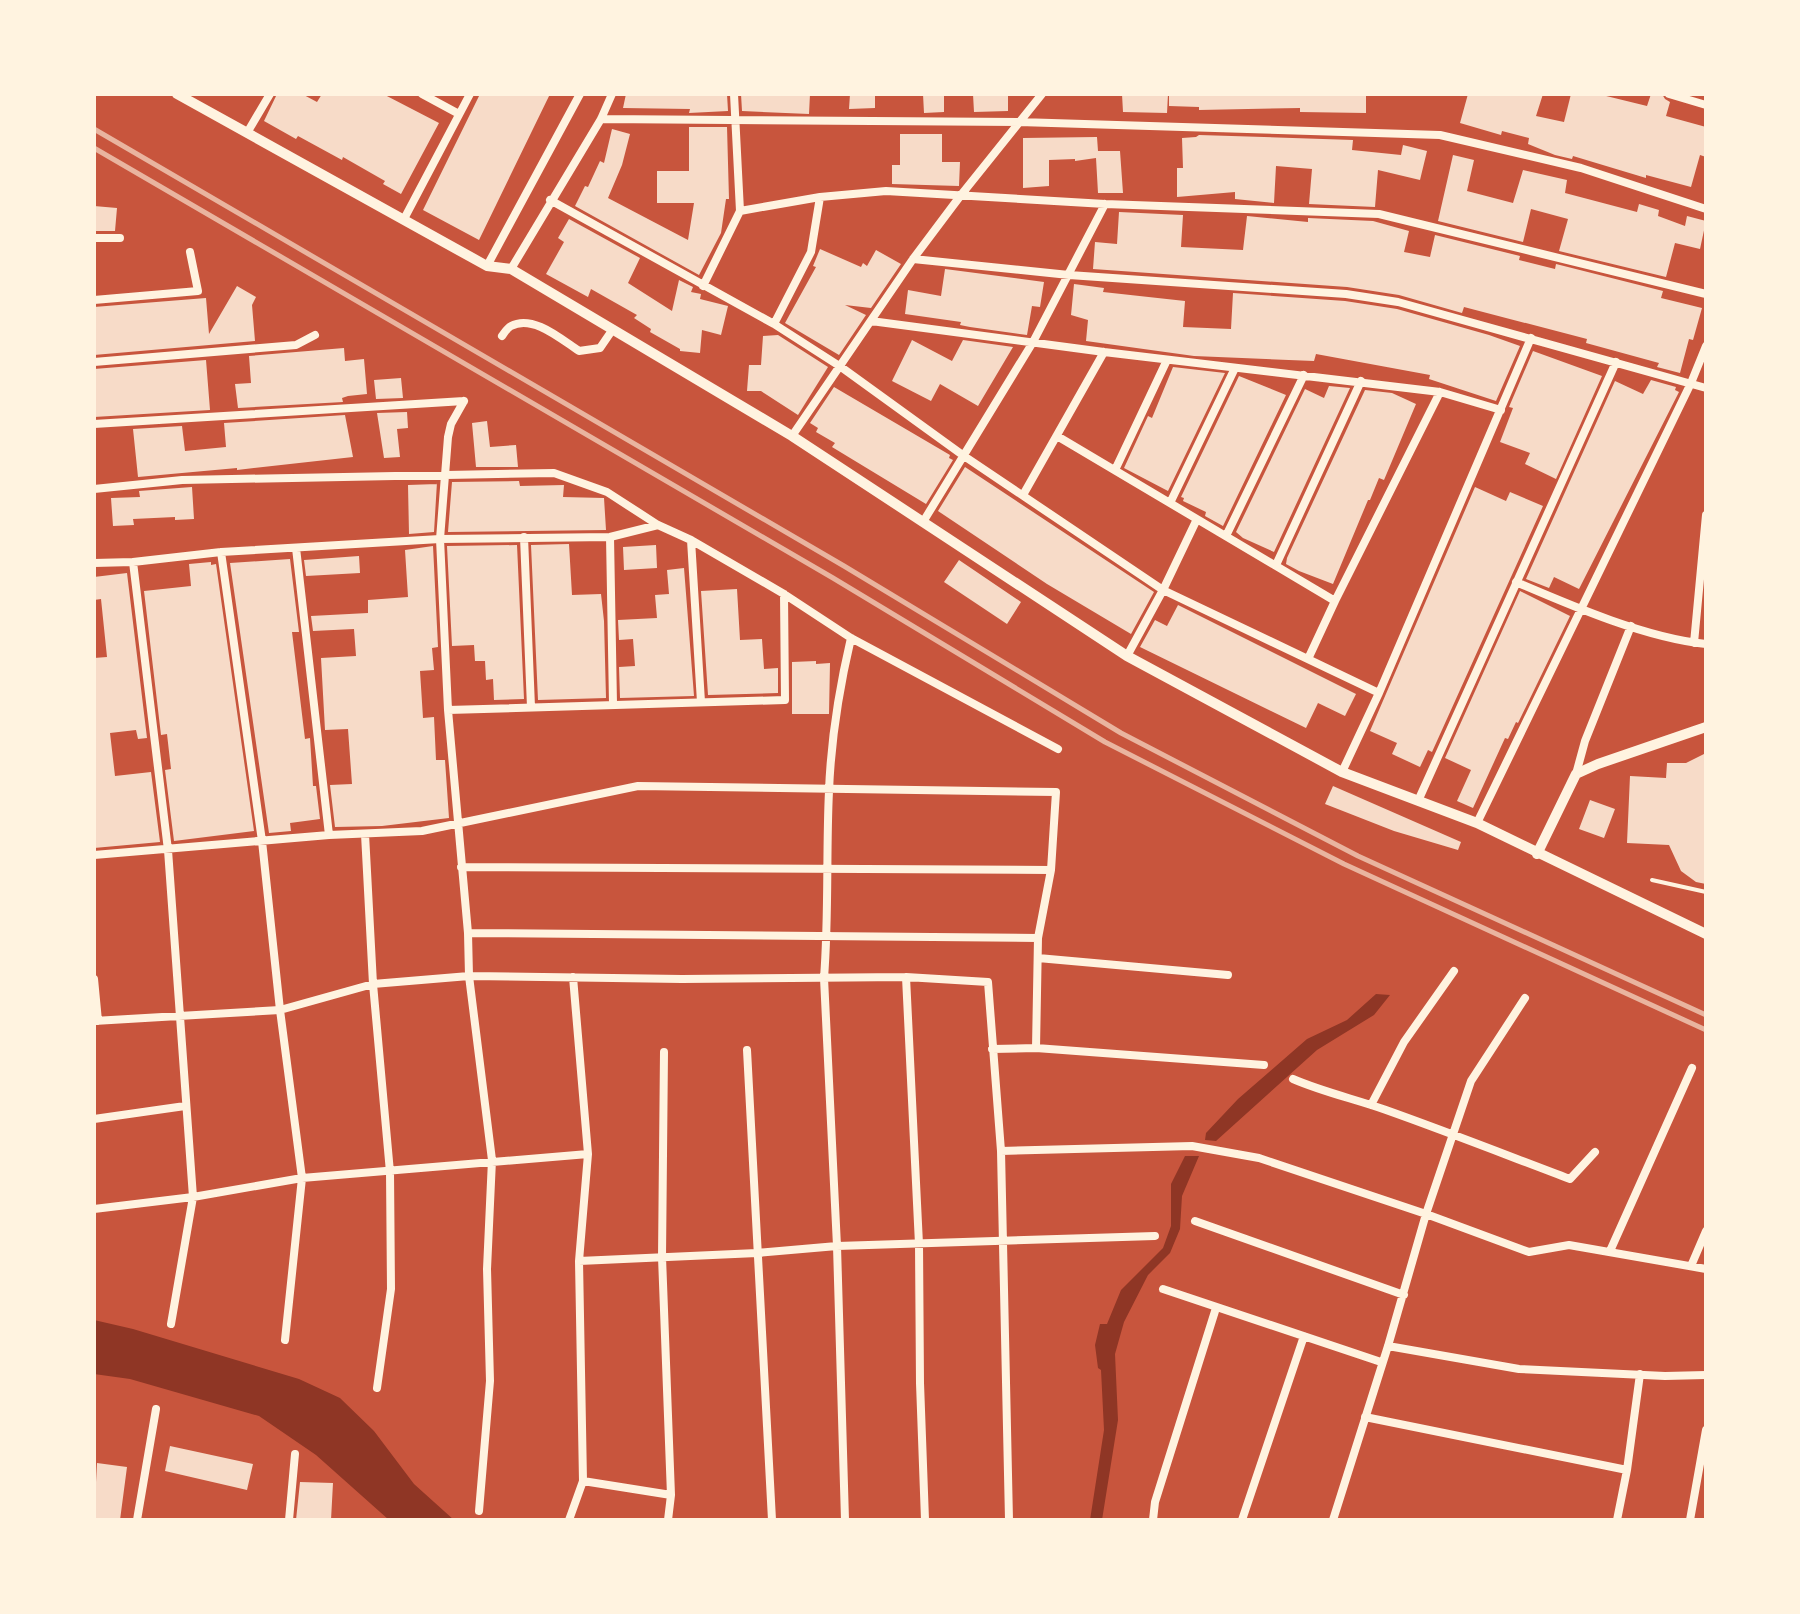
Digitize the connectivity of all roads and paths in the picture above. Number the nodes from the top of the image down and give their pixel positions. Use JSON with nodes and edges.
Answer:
{"nodes":[{"id":1,"x":177,"y":94,"type":"edge"},
{"id":2,"x":270,"y":94,"type":"edge"},
{"id":3,"x":422,"y":94,"type":"edge"},
{"id":4,"x":470,"y":94,"type":"edge"},
{"id":5,"x":580,"y":94,"type":"edge"},
{"id":6,"x":612,"y":94,"type":"edge"},
{"id":7,"x":734,"y":94,"type":"edge"},
{"id":8,"x":1042,"y":94,"type":"edge"},
{"id":9,"x":1669,"y":94,"type":"edge"},
{"id":10,"x":1706,"y":105,"type":"edge"},
{"id":11,"x":459,"y":114,"type":"junction"},
{"id":12,"x":601,"y":119,"type":"junction"},
{"id":13,"x":735,"y":120,"type":"junction"},
{"id":14,"x":1019,"y":122,"type":"junction"},
{"id":15,"x":247,"y":133,"type":"junction"},
{"id":16,"x":961,"y":195,"type":"junction"},
{"id":17,"x":820,"y":197,"type":"junction"},
{"id":18,"x":550,"y":200,"type":"junction"},
{"id":19,"x":1105,"y":204,"type":"junction"},
{"id":20,"x":1706,"y":209,"type":"edge"},
{"id":21,"x":740,"y":211,"type":"junction"},
{"id":22,"x":404,"y":219,"type":"junction"},
{"id":23,"x":94,"y":238,"type":"edge"},
{"id":24,"x":120,"y":238,"type":"dead end"},
{"id":25,"x":190,"y":252,"type":"dead end"},
{"id":26,"x":913,"y":259,"type":"junction"},
{"id":27,"x":487,"y":266,"type":"junction"},
{"id":28,"x":511,"y":269,"type":"junction"},
{"id":29,"x":1069,"y":275,"type":"junction"},
{"id":30,"x":703,"y":286,"type":"junction"},
{"id":31,"x":1706,"y":294,"type":"edge"},
{"id":32,"x":94,"y":300,"type":"edge"},
{"id":33,"x":871,"y":321,"type":"junction"},
{"id":34,"x":774,"y":324,"type":"junction"},
{"id":35,"x":613,"y":329,"type":"junction"},
{"id":36,"x":315,"y":335,"type":"dead end"},
{"id":37,"x":502,"y":336,"type":"dead end"},
{"id":38,"x":1531,"y":338,"type":"junction"},
{"id":39,"x":1033,"y":342,"type":"junction"},
{"id":40,"x":1706,"y":346,"type":"edge"},
{"id":41,"x":1104,"y":352,"type":"junction"},
{"id":42,"x":1167,"y":360,"type":"junction"},
{"id":43,"x":94,"y":362,"type":"edge"},
{"id":44,"x":1616,"y":362,"type":"junction"},
{"id":45,"x":841,"y":367,"type":"junction"},
{"id":46,"x":1235,"y":368,"type":"junction"},
{"id":47,"x":1304,"y":375,"type":"junction"},
{"id":48,"x":1361,"y":381,"type":"junction"},
{"id":49,"x":1691,"y":383,"type":"junction"},
{"id":50,"x":1706,"y":388,"type":"edge"},
{"id":51,"x":1440,"y":392,"type":"junction"},
{"id":52,"x":1501,"y":410,"type":"junction"},
{"id":53,"x":94,"y":424,"type":"edge"},
{"id":54,"x":792,"y":436,"type":"junction"},
{"id":55,"x":1057,"y":436,"type":"junction"},
{"id":56,"x":964,"y":456,"type":"junction"},
{"id":57,"x":1115,"y":470,"type":"junction"},
{"id":58,"x":445,"y":476,"type":"junction"},
{"id":59,"x":94,"y":489,"type":"edge"},
{"id":60,"x":1023,"y":495,"type":"junction"},
{"id":61,"x":1170,"y":503,"type":"junction"},
{"id":62,"x":1706,"y":515,"type":"edge"},
{"id":63,"x":1197,"y":519,"type":"junction"},
{"id":64,"x":923,"y":522,"type":"junction"},
{"id":65,"x":658,"y":525,"type":"junction"},
{"id":66,"x":1226,"y":536,"type":"junction"},
{"id":67,"x":524,"y":537,"type":"junction"},
{"id":68,"x":610,"y":537,"type":"junction"},
{"id":69,"x":440,"y":539,"type":"junction"},
{"id":70,"x":691,"y":540,"type":"junction"},
{"id":71,"x":296,"y":548,"type":"junction"},
{"id":72,"x":221,"y":552,"type":"junction"},
{"id":73,"x":133,"y":562,"type":"junction"},
{"id":74,"x":94,"y":563,"type":"edge"},
{"id":75,"x":1276,"y":565,"type":"junction"},
{"id":76,"x":1516,"y":582,"type":"junction"},
{"id":77,"x":1163,"y":590,"type":"junction"},
{"id":78,"x":784,"y":594,"type":"junction"},
{"id":79,"x":1335,"y":601,"type":"junction"},
{"id":80,"x":1580,"y":609,"type":"junction"},
{"id":81,"x":1631,"y":626,"type":"junction"},
{"id":82,"x":851,"y":638,"type":"junction"},
{"id":83,"x":1694,"y":643,"type":"junction"},
{"id":84,"x":1706,"y":644,"type":"edge"},
{"id":85,"x":1127,"y":656,"type":"junction"},
{"id":86,"x":1308,"y":659,"type":"junction"},
{"id":87,"x":1379,"y":693,"type":"junction"},
{"id":88,"x":701,"y":702,"type":"junction"},
{"id":89,"x":613,"y":704,"type":"junction"},
{"id":90,"x":531,"y":707,"type":"junction"},
{"id":91,"x":448,"y":710,"type":"junction"},
{"id":92,"x":1706,"y":727,"type":"edge"},
{"id":93,"x":1058,"y":749,"type":"dead end"},
{"id":94,"x":1342,"y":772,"type":"junction"},
{"id":95,"x":1576,"y":774,"type":"junction"},
{"id":96,"x":829,"y":789,"type":"junction"},
{"id":97,"x":1418,"y":801,"type":"junction"},
{"id":98,"x":457,"y":823,"type":"junction"},
{"id":99,"x":1477,"y":823,"type":"junction"},
{"id":100,"x":365,"y":834,"type":"junction"},
{"id":101,"x":329,"y":835,"type":"junction"},
{"id":102,"x":262,"y":841,"type":"junction"},
{"id":103,"x":168,"y":850,"type":"junction"},
{"id":104,"x":1537,"y":854,"type":"junction"},
{"id":105,"x":94,"y":855,"type":"edge"},
{"id":106,"x":461,"y":867,"type":"junction"},
{"id":107,"x":826,"y":869,"type":"junction"},
{"id":108,"x":1051,"y":870,"type":"junction"},
{"id":109,"x":1652,"y":880,"type":"dead end"},
{"id":110,"x":1706,"y":892,"type":"edge"},
{"id":111,"x":468,"y":933,"type":"junction"},
{"id":112,"x":1706,"y":934,"type":"edge"},
{"id":113,"x":827,"y":936,"type":"junction"},
{"id":114,"x":1038,"y":938,"type":"junction"},
{"id":115,"x":1038,"y":958,"type":"junction"},
{"id":116,"x":1454,"y":971,"type":"dead end"},
{"id":117,"x":1228,"y":975,"type":"dead end"},
{"id":118,"x":469,"y":976,"type":"junction"},
{"id":119,"x":573,"y":977,"type":"junction"},
{"id":120,"x":906,"y":977,"type":"junction"},
{"id":121,"x":824,"y":978,"type":"junction"},
{"id":122,"x":94,"y":979,"type":"edge"},
{"id":123,"x":373,"y":984,"type":"junction"},
{"id":124,"x":1525,"y":998,"type":"dead end"},
{"id":125,"x":280,"y":1010,"type":"junction"},
{"id":126,"x":179,"y":1016,"type":"junction"},
{"id":127,"x":96,"y":1021,"type":"edge"},
{"id":128,"x":1036,"y":1048,"type":"junction"},
{"id":129,"x":992,"y":1049,"type":"junction"},
{"id":130,"x":747,"y":1050,"type":"dead end"},
{"id":131,"x":664,"y":1052,"type":"dead end"},
{"id":132,"x":1264,"y":1065,"type":"dead end"},
{"id":133,"x":1692,"y":1068,"type":"dead end"},
{"id":134,"x":1293,"y":1079,"type":"dead end"},
{"id":135,"x":1371,"y":1105,"type":"junction"},
{"id":136,"x":185,"y":1106,"type":"junction"},
{"id":137,"x":94,"y":1119,"type":"edge"},
{"id":138,"x":1454,"y":1134,"type":"junction"},
{"id":139,"x":1001,"y":1151,"type":"junction"},
{"id":140,"x":1595,"y":1152,"type":"dead end"},
{"id":141,"x":588,"y":1154,"type":"junction"},
{"id":142,"x":492,"y":1160,"type":"junction"},
{"id":143,"x":390,"y":1172,"type":"junction"},
{"id":144,"x":302,"y":1178,"type":"junction"},
{"id":145,"x":193,"y":1197,"type":"junction"},
{"id":146,"x":94,"y":1209,"type":"edge"},
{"id":147,"x":1426,"y":1214,"type":"junction"},
{"id":148,"x":1195,"y":1221,"type":"dead end"},
{"id":149,"x":1706,"y":1231,"type":"edge"},
{"id":150,"x":1155,"y":1236,"type":"dead end"},
{"id":151,"x":1004,"y":1240,"type":"junction"},
{"id":152,"x":919,"y":1244,"type":"junction"},
{"id":153,"x":837,"y":1246,"type":"junction"},
{"id":154,"x":1610,"y":1251,"type":"junction"},
{"id":155,"x":757,"y":1253,"type":"junction"},
{"id":156,"x":662,"y":1257,"type":"junction"},
{"id":157,"x":579,"y":1261,"type":"junction"},
{"id":158,"x":1691,"y":1266,"type":"junction"},
{"id":159,"x":1706,"y":1269,"type":"edge"},
{"id":160,"x":1163,"y":1289,"type":"dead end"},
{"id":161,"x":1404,"y":1295,"type":"junction"},
{"id":162,"x":1216,"y":1308,"type":"junction"},
{"id":163,"x":171,"y":1324,"type":"dead end"},
{"id":164,"x":1304,"y":1336,"type":"junction"},
{"id":165,"x":285,"y":1340,"type":"dead end"},
{"id":166,"x":1388,"y":1346,"type":"junction"},
{"id":167,"x":1381,"y":1362,"type":"junction"},
{"id":168,"x":1640,"y":1374,"type":"junction"},
{"id":169,"x":1706,"y":1375,"type":"edge"},
{"id":170,"x":377,"y":1388,"type":"dead end"},
{"id":171,"x":156,"y":1409,"type":"dead end"},
{"id":172,"x":1365,"y":1417,"type":"junction"},
{"id":173,"x":1706,"y":1430,"type":"edge"},
{"id":174,"x":295,"y":1454,"type":"dead end"},
{"id":175,"x":1627,"y":1470,"type":"junction"},
{"id":176,"x":583,"y":1481,"type":"junction"},
{"id":177,"x":671,"y":1495,"type":"junction"},
{"id":178,"x":479,"y":1511,"type":"dead end"},
{"id":179,"x":137,"y":1520,"type":"edge"},
{"id":180,"x":289,"y":1520,"type":"edge"},
{"id":181,"x":569,"y":1520,"type":"edge"},
{"id":182,"x":668,"y":1520,"type":"edge"},
{"id":183,"x":772,"y":1520,"type":"edge"},
{"id":184,"x":845,"y":1520,"type":"edge"},
{"id":185,"x":925,"y":1520,"type":"edge"},
{"id":186,"x":1009,"y":1520,"type":"edge"},
{"id":187,"x":1153,"y":1520,"type":"edge"},
{"id":188,"x":1242,"y":1520,"type":"edge"},
{"id":189,"x":1333,"y":1520,"type":"edge"},
{"id":190,"x":1617,"y":1520,"type":"edge"},
{"id":191,"x":1690,"y":1520,"type":"edge"}],
"edges":[{"from":1,"to":15,"type":"street"},
{"from":2,"to":15,"type":"street"},
{"from":3,"to":11,"type":"street"},
{"from":4,"to":11,"type":"street"},
{"from":5,"to":27,"type":"street"},
{"from":6,"to":12,"type":"street"},
{"from":7,"to":13,"type":"street"},
{"from":8,"to":14,"type":"street"},
{"from":9,"to":10,"type":"street"},
{"from":11,"to":22,"type":"street"},
{"from":12,"to":13,"type":"street"},
{"from":12,"to":18,"type":"street"},
{"from":13,"to":14,"type":"street"},
{"from":13,"to":21,"type":"street"},
{"from":14,"to":16,"type":"street"},
{"from":14,"to":20,"type":"street"},
{"from":15,"to":22,"type":"street"},
{"from":16,"to":17,"type":"street"},
{"from":16,"to":19,"type":"street"},
{"from":16,"to":26,"type":"street"},
{"from":17,"to":21,"type":"street"},
{"from":17,"to":34,"type":"street"},
{"from":18,"to":28,"type":"street"},
{"from":18,"to":30,"type":"street"},
{"from":19,"to":29,"type":"street"},
{"from":19,"to":31,"type":"street"},
{"from":21,"to":30,"type":"street"},
{"from":22,"to":27,"type":"street"},
{"from":23,"to":24,"type":"street"},
{"from":25,"to":32,"type":"street"},
{"from":26,"to":29,"type":"street"},
{"from":26,"to":33,"type":"street"},
{"from":27,"to":28,"type":"street"},
{"from":28,"to":35,"type":"street"},
{"from":29,"to":38,"type":"street"},
{"from":29,"to":39,"type":"street"},
{"from":30,"to":34,"type":"street"},
{"from":33,"to":39,"type":"street"},
{"from":33,"to":45,"type":"street"},
{"from":34,"to":45,"type":"street"},
{"from":35,"to":37,"type":"street"},
{"from":35,"to":54,"type":"street"},
{"from":36,"to":43,"type":"street"},
{"from":38,"to":44,"type":"street"},
{"from":38,"to":52,"type":"street"},
{"from":39,"to":41,"type":"street"},
{"from":39,"to":56,"type":"street"},
{"from":40,"to":49,"type":"street"},
{"from":41,"to":42,"type":"street"},
{"from":41,"to":55,"type":"street"},
{"from":42,"to":46,"type":"street"},
{"from":42,"to":57,"type":"street"},
{"from":44,"to":49,"type":"street"},
{"from":44,"to":76,"type":"street"},
{"from":45,"to":54,"type":"street"},
{"from":45,"to":56,"type":"street"},
{"from":46,"to":47,"type":"street"},
{"from":46,"to":61,"type":"street"},
{"from":47,"to":48,"type":"street"},
{"from":47,"to":66,"type":"street"},
{"from":48,"to":51,"type":"street"},
{"from":48,"to":75,"type":"street"},
{"from":49,"to":50,"type":"street"},
{"from":49,"to":80,"type":"street"},
{"from":51,"to":52,"type":"street"},
{"from":51,"to":79,"type":"street"},
{"from":52,"to":87,"type":"street"},
{"from":53,"to":58,"type":"street"},
{"from":54,"to":64,"type":"street"},
{"from":55,"to":57,"type":"street"},
{"from":55,"to":60,"type":"street"},
{"from":56,"to":60,"type":"street"},
{"from":56,"to":64,"type":"street"},
{"from":57,"to":61,"type":"street"},
{"from":58,"to":59,"type":"street"},
{"from":58,"to":65,"type":"street"},
{"from":58,"to":69,"type":"street"},
{"from":60,"to":77,"type":"street"},
{"from":61,"to":63,"type":"street"},
{"from":62,"to":83,"type":"street"},
{"from":63,"to":66,"type":"street"},
{"from":63,"to":77,"type":"street"},
{"from":64,"to":85,"type":"street"},
{"from":65,"to":68,"type":"street"},
{"from":65,"to":70,"type":"street"},
{"from":66,"to":75,"type":"street"},
{"from":67,"to":68,"type":"street"},
{"from":67,"to":69,"type":"street"},
{"from":67,"to":90,"type":"street"},
{"from":68,"to":89,"type":"street"},
{"from":69,"to":71,"type":"street"},
{"from":69,"to":91,"type":"street"},
{"from":70,"to":78,"type":"street"},
{"from":70,"to":88,"type":"street"},
{"from":71,"to":72,"type":"street"},
{"from":71,"to":101,"type":"street"},
{"from":72,"to":73,"type":"street"},
{"from":72,"to":102,"type":"street"},
{"from":73,"to":74,"type":"street"},
{"from":73,"to":103,"type":"street"},
{"from":75,"to":79,"type":"street"},
{"from":76,"to":80,"type":"street"},
{"from":76,"to":97,"type":"street"},
{"from":77,"to":85,"type":"street"},
{"from":77,"to":86,"type":"street"},
{"from":78,"to":82,"type":"street"},
{"from":78,"to":88,"type":"street"},
{"from":79,"to":86,"type":"street"},
{"from":80,"to":81,"type":"street"},
{"from":80,"to":99,"type":"street"},
{"from":81,"to":83,"type":"street"},
{"from":81,"to":95,"type":"street"},
{"from":82,"to":93,"type":"street"},
{"from":82,"to":96,"type":"street"},
{"from":83,"to":84,"type":"street"},
{"from":85,"to":94,"type":"street"},
{"from":86,"to":87,"type":"street"},
{"from":87,"to":94,"type":"street"},
{"from":88,"to":89,"type":"street"},
{"from":89,"to":90,"type":"street"},
{"from":90,"to":91,"type":"street"},
{"from":91,"to":98,"type":"street"},
{"from":92,"to":95,"type":"street"},
{"from":94,"to":97,"type":"street"},
{"from":95,"to":104,"type":"street"},
{"from":96,"to":98,"type":"street"},
{"from":96,"to":107,"type":"street"},
{"from":96,"to":108,"type":"street"},
{"from":97,"to":99,"type":"street"},
{"from":98,"to":100,"type":"street"},
{"from":98,"to":106,"type":"street"},
{"from":99,"to":104,"type":"street"},
{"from":100,"to":101,"type":"street"},
{"from":100,"to":123,"type":"street"},
{"from":101,"to":102,"type":"street"},
{"from":102,"to":103,"type":"street"},
{"from":102,"to":125,"type":"street"},
{"from":103,"to":105,"type":"street"},
{"from":103,"to":126,"type":"street"},
{"from":104,"to":112,"type":"street"},
{"from":106,"to":107,"type":"street"},
{"from":106,"to":111,"type":"street"},
{"from":107,"to":108,"type":"street"},
{"from":107,"to":113,"type":"street"},
{"from":108,"to":114,"type":"street"},
{"from":109,"to":110,"type":"lane"},
{"from":111,"to":113,"type":"street"},
{"from":111,"to":118,"type":"street"},
{"from":113,"to":114,"type":"street"},
{"from":113,"to":121,"type":"street"},
{"from":114,"to":115,"type":"street"},
{"from":115,"to":117,"type":"street"},
{"from":115,"to":128,"type":"street"},
{"from":116,"to":135,"type":"street"},
{"from":118,"to":119,"type":"street"},
{"from":118,"to":123,"type":"street"},
{"from":118,"to":142,"type":"street"},
{"from":119,"to":121,"type":"street"},
{"from":119,"to":141,"type":"street"},
{"from":120,"to":121,"type":"street"},
{"from":120,"to":129,"type":"street"},
{"from":120,"to":152,"type":"street"},
{"from":121,"to":153,"type":"street"},
{"from":122,"to":127,"type":"street"},
{"from":123,"to":125,"type":"street"},
{"from":123,"to":143,"type":"street"},
{"from":124,"to":138,"type":"street"},
{"from":125,"to":126,"type":"street"},
{"from":125,"to":144,"type":"street"},
{"from":126,"to":127,"type":"street"},
{"from":126,"to":136,"type":"street"},
{"from":128,"to":129,"type":"street"},
{"from":128,"to":132,"type":"street"},
{"from":129,"to":139,"type":"street"},
{"from":130,"to":155,"type":"street"},
{"from":131,"to":156,"type":"street"},
{"from":133,"to":154,"type":"street"},
{"from":134,"to":135,"type":"street"},
{"from":135,"to":138,"type":"street"},
{"from":136,"to":137,"type":"street"},
{"from":136,"to":145,"type":"street"},
{"from":138,"to":140,"type":"street"},
{"from":138,"to":147,"type":"street"},
{"from":139,"to":147,"type":"street"},
{"from":139,"to":151,"type":"street"},
{"from":141,"to":142,"type":"street"},
{"from":141,"to":157,"type":"street"},
{"from":142,"to":143,"type":"street"},
{"from":142,"to":178,"type":"street"},
{"from":143,"to":144,"type":"street"},
{"from":143,"to":170,"type":"street"},
{"from":144,"to":145,"type":"street"},
{"from":144,"to":165,"type":"street"},
{"from":145,"to":146,"type":"street"},
{"from":145,"to":163,"type":"street"},
{"from":147,"to":154,"type":"street"},
{"from":147,"to":161,"type":"street"},
{"from":148,"to":161,"type":"street"},
{"from":149,"to":158,"type":"street"},
{"from":150,"to":151,"type":"street"},
{"from":151,"to":152,"type":"street"},
{"from":151,"to":186,"type":"street"},
{"from":152,"to":153,"type":"street"},
{"from":152,"to":185,"type":"street"},
{"from":153,"to":155,"type":"street"},
{"from":153,"to":184,"type":"street"},
{"from":154,"to":158,"type":"street"},
{"from":155,"to":156,"type":"street"},
{"from":155,"to":183,"type":"street"},
{"from":156,"to":157,"type":"street"},
{"from":156,"to":177,"type":"street"},
{"from":157,"to":176,"type":"street"},
{"from":158,"to":159,"type":"street"},
{"from":160,"to":162,"type":"street"},
{"from":161,"to":166,"type":"street"},
{"from":162,"to":164,"type":"street"},
{"from":162,"to":187,"type":"street"},
{"from":164,"to":167,"type":"street"},
{"from":164,"to":188,"type":"street"},
{"from":166,"to":167,"type":"street"},
{"from":166,"to":168,"type":"street"},
{"from":167,"to":172,"type":"street"},
{"from":168,"to":169,"type":"street"},
{"from":168,"to":175,"type":"street"},
{"from":171,"to":179,"type":"street"},
{"from":172,"to":175,"type":"street"},
{"from":172,"to":189,"type":"street"},
{"from":173,"to":191,"type":"street"},
{"from":174,"to":180,"type":"street"},
{"from":175,"to":190,"type":"street"},
{"from":176,"to":177,"type":"street"},
{"from":176,"to":181,"type":"street"},
{"from":177,"to":182,"type":"street"}]}
